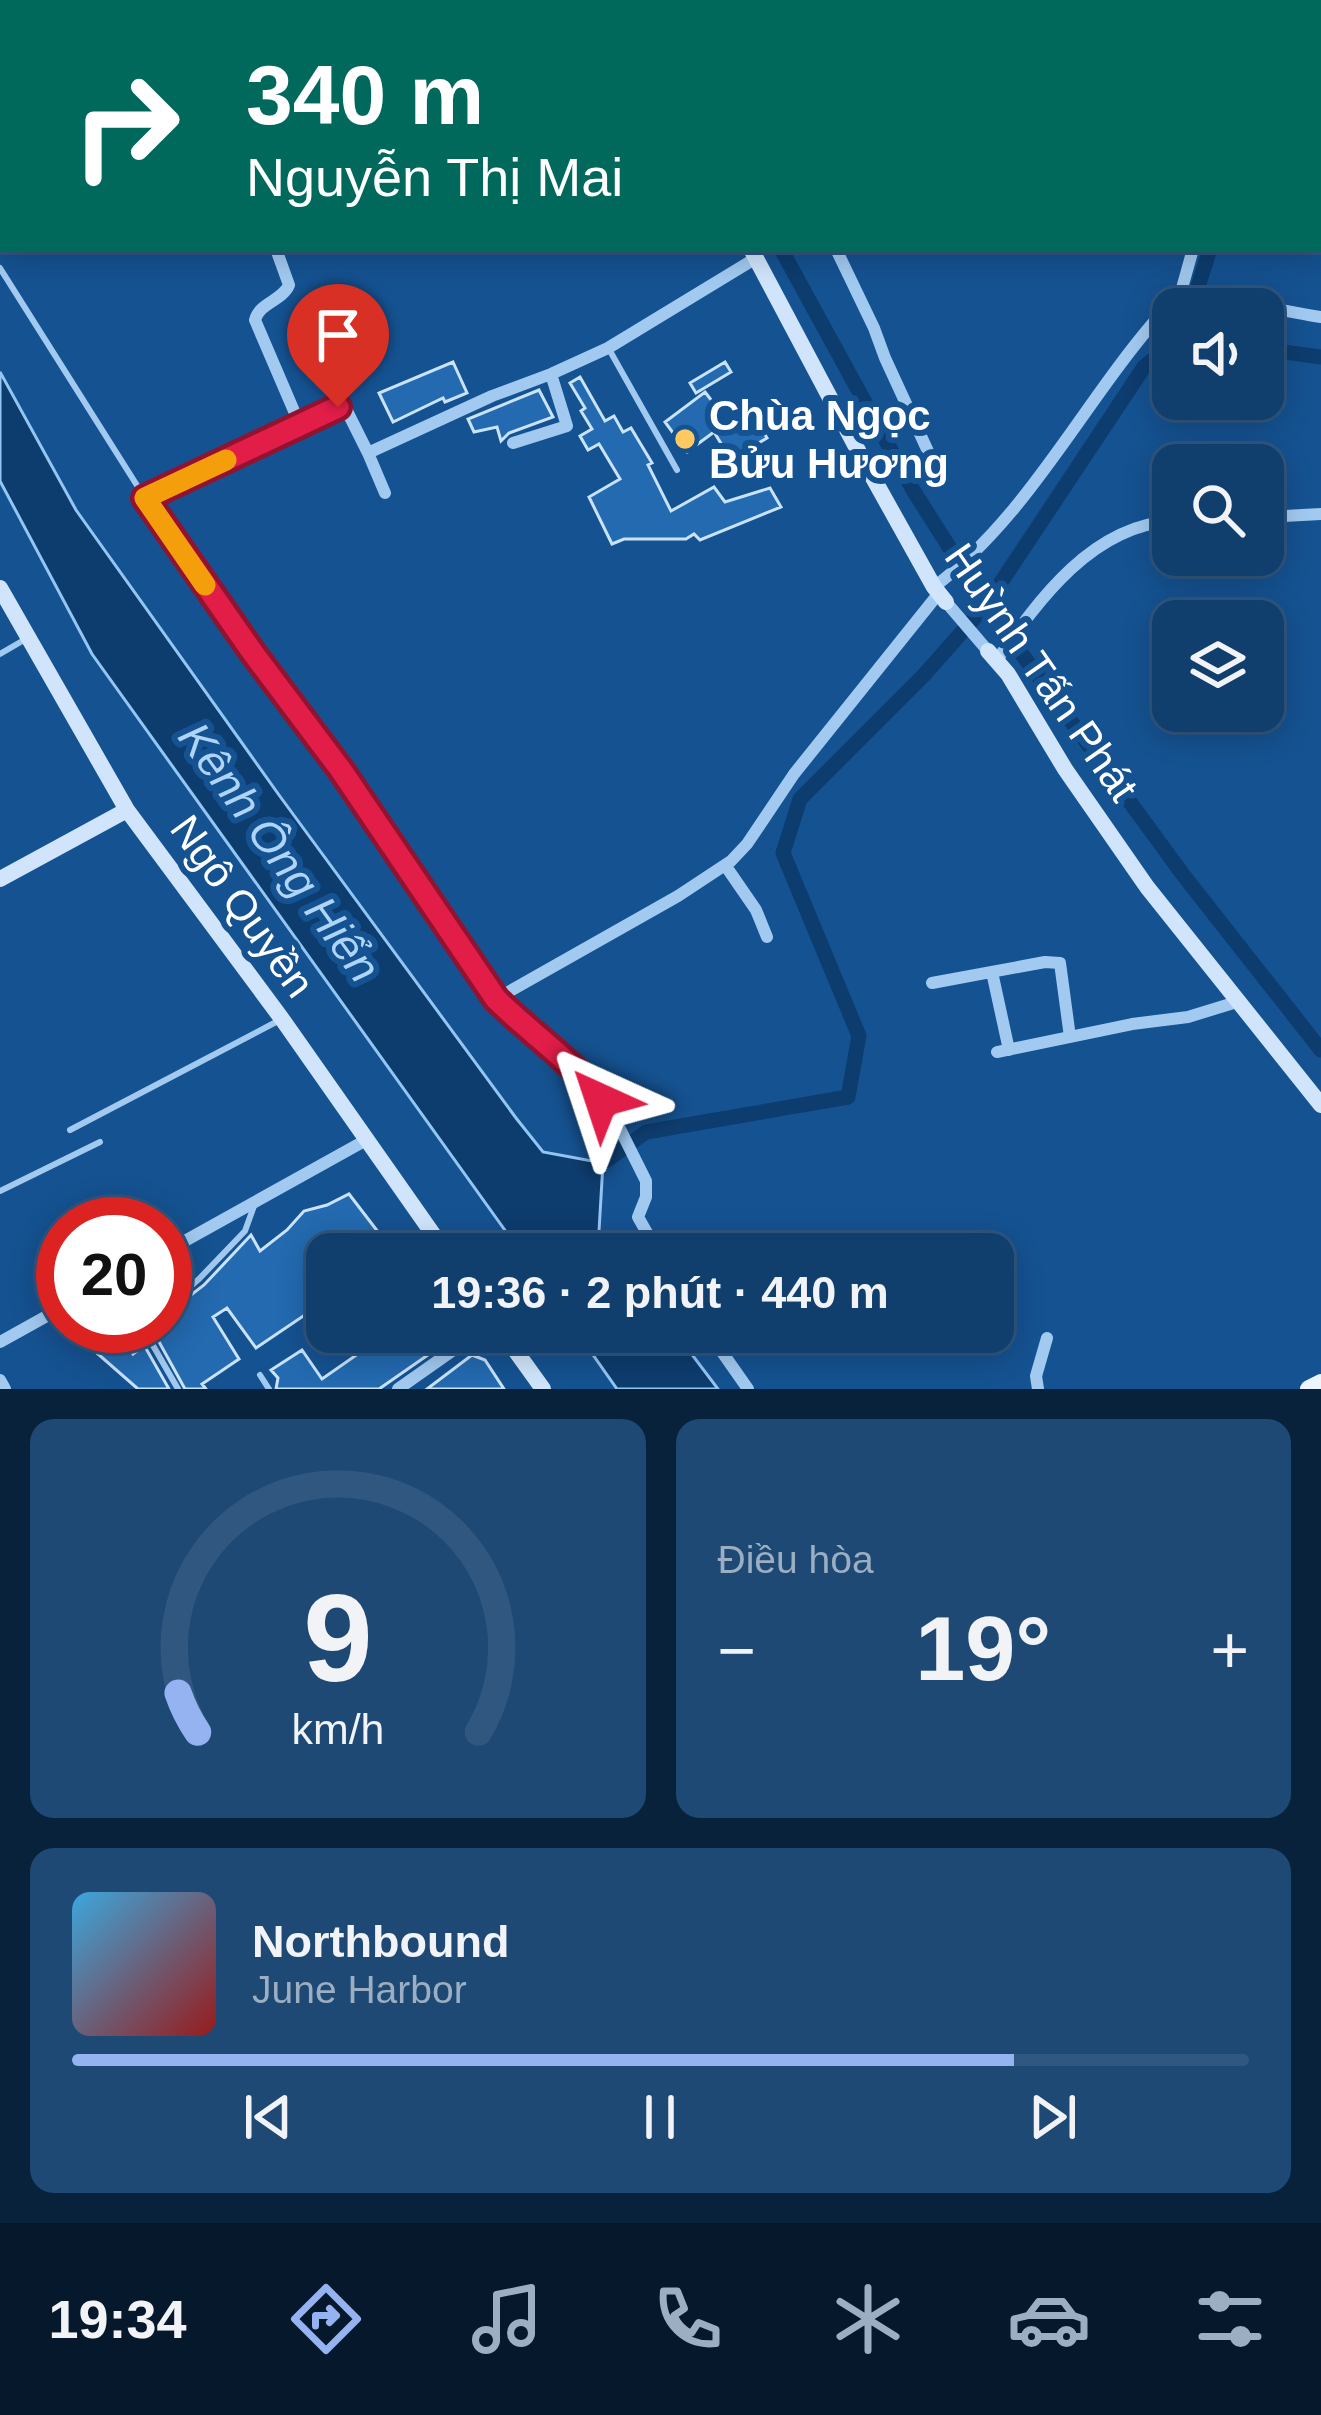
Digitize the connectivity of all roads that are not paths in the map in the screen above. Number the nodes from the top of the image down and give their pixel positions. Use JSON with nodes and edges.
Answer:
{"nodes":[{"id":1,"x":277,"y":252,"type":"edge"},
{"id":2,"x":837,"y":252,"type":"edge"},
{"id":3,"x":1192,"y":252,"type":"edge"},
{"id":4,"x":754,"y":254,"type":"edge"},
{"id":5,"x":0,"y":268,"type":"edge"},
{"id":6,"x":1182,"y":288,"type":"edge"},
{"id":7,"x":1284,"y":311,"type":"edge"},
{"id":8,"x":1321,"y":316,"type":"edge"},
{"id":9,"x":1152,"y":324,"type":"edge"},
{"id":10,"x":608,"y":347,"type":"junction"},
{"id":11,"x":551,"y":374,"type":"junction"},
{"id":12,"x":299,"y":425,"type":"junction"},
{"id":13,"x":513,"y":443,"type":"dead end"},
{"id":14,"x":368,"y":453,"type":"junction"},
{"id":15,"x":932,"y":460,"type":"dead end"},
{"id":16,"x":677,"y":470,"type":"dead end"},
{"id":17,"x":385,"y":493,"type":"dead end"},
{"id":18,"x":145,"y":498,"type":"junction"},
{"id":19,"x":1321,"y":514,"type":"edge"},
{"id":20,"x":1284,"y":516,"type":"edge"},
{"id":21,"x":1152,"y":524,"type":"edge"},
{"id":22,"x":0,"y":588,"type":"edge"},
{"id":23,"x":940,"y":591,"type":"junction"},
{"id":24,"x":28,"y":638,"type":"junction"},
{"id":25,"x":997,"y":652,"type":"junction"},
{"id":26,"x":0,"y":654,"type":"edge"},
{"id":27,"x":127,"y":810,"type":"junction"},
{"id":28,"x":724,"y":865,"type":"junction"},
{"id":29,"x":0,"y":879,"type":"edge"},
{"id":30,"x":767,"y":937,"type":"dead end"},
{"id":31,"x":992,"y":973,"type":"junction"},
{"id":32,"x":932,"y":983,"type":"dead end"},
{"id":33,"x":496,"y":999,"type":"junction"},
{"id":34,"x":1240,"y":1001,"type":"junction"},
{"id":35,"x":282,"y":1019,"type":"junction"},
{"id":36,"x":1070,"y":1037,"type":"junction"},
{"id":37,"x":1321,"y":1105,"type":"edge"},
{"id":38,"x":618,"y":1124,"type":"joint"},
{"id":39,"x":70,"y":1130,"type":"dead end"},
{"id":40,"x":368,"y":1139,"type":"junction"},
{"id":41,"x":100,"y":1142,"type":"dead end"},
{"id":42,"x":0,"y":1191,"type":"edge"},
{"id":43,"x":256,"y":1202,"type":"junction"},
{"id":44,"x":433,"y":1233,"type":"edge"},
{"id":45,"x":647,"y":1233,"type":"edge"},
{"id":46,"x":192,"y":1237,"type":"edge"},
{"id":47,"x":192,"y":1285,"type":"edge"},
{"id":48,"x":36,"y":1322,"type":"edge"},
{"id":49,"x":1047,"y":1338,"type":"dead end"},
{"id":50,"x":0,"y":1342,"type":"edge"},
{"id":51,"x":157,"y":1353,"type":"edge"},
{"id":52,"x":449,"y":1353,"type":"edge"},
{"id":53,"x":517,"y":1353,"type":"edge"},
{"id":54,"x":723,"y":1353,"type":"edge"},
{"id":55,"x":260,"y":1376,"type":"dead end"},
{"id":56,"x":0,"y":1380,"type":"edge"},
{"id":57,"x":1321,"y":1383,"type":"edge"},
{"id":58,"x":5,"y":1389,"type":"edge"},
{"id":59,"x":178,"y":1389,"type":"edge"},
{"id":60,"x":269,"y":1389,"type":"edge"},
{"id":61,"x":398,"y":1389,"type":"edge"},
{"id":62,"x":543,"y":1389,"type":"edge"},
{"id":63,"x":748,"y":1389,"type":"edge"},
{"id":64,"x":1038,"y":1389,"type":"edge"},
{"id":65,"x":1309,"y":1389,"type":"edge"}],
"edges":[{"from":1,"to":12,"type":"street"},
{"from":2,"to":15,"type":"street"},
{"from":3,"to":6,"type":"street"},
{"from":4,"to":10,"type":"street"},
{"from":4,"to":23,"type":"street","name":"Huỳnh Tấn Phát"},
{"from":5,"to":18,"type":"lane"},
{"from":7,"to":8,"type":"street"},
{"from":9,"to":23,"type":"street"},
{"from":10,"to":11,"type":"street"},
{"from":10,"to":16,"type":"lane"},
{"from":11,"to":13,"type":"street"},
{"from":11,"to":14,"type":"street"},
{"from":12,"to":14,"type":"street"},
{"from":12,"to":18,"type":"street"},
{"from":14,"to":17,"type":"street"},
{"from":18,"to":33,"type":"lane"},
{"from":19,"to":20,"type":"street"},
{"from":21,"to":25,"type":"street"},
{"from":22,"to":24,"type":"street","name":"Ngô Quyền"},
{"from":23,"to":25,"type":"street","name":"Huỳnh Tấn Phát"},
{"from":23,"to":28,"type":"street"},
{"from":24,"to":26,"type":"lane"},
{"from":24,"to":27,"type":"street","name":"Ngô Quyền"},
{"from":25,"to":34,"type":"street","name":"Huỳnh Tấn Phát"},
{"from":27,"to":29,"type":"street"},
{"from":27,"to":35,"type":"street","name":"Ngô Quyền"},
{"from":28,"to":30,"type":"street"},
{"from":28,"to":33,"type":"street"},
{"from":31,"to":32,"type":"street"},
{"from":31,"to":36,"type":"street"},
{"from":31,"to":36,"type":"street"},
{"from":33,"to":38,"type":"lane"},
{"from":34,"to":36,"type":"street"},
{"from":34,"to":37,"type":"street","name":"Huỳnh Tấn Phát"},
{"from":35,"to":39,"type":"lane"},
{"from":35,"to":40,"type":"street","name":"Ngô Quyền"},
{"from":38,"to":45,"type":"street"},
{"from":40,"to":43,"type":"street"},
{"from":40,"to":44,"type":"street","name":"Ngô Quyền"},
{"from":41,"to":42,"type":"lane"},
{"from":43,"to":46,"type":"street"},
{"from":43,"to":47,"type":"lane"},
{"from":48,"to":50,"type":"street"},
{"from":49,"to":64,"type":"street"},
{"from":51,"to":59,"type":"lane"},
{"from":52,"to":61,"type":"street"},
{"from":53,"to":62,"type":"street"},
{"from":54,"to":63,"type":"street"},
{"from":55,"to":60,"type":"lane"},
{"from":56,"to":58,"type":"street"},
{"from":57,"to":65,"type":"main road"}]}
